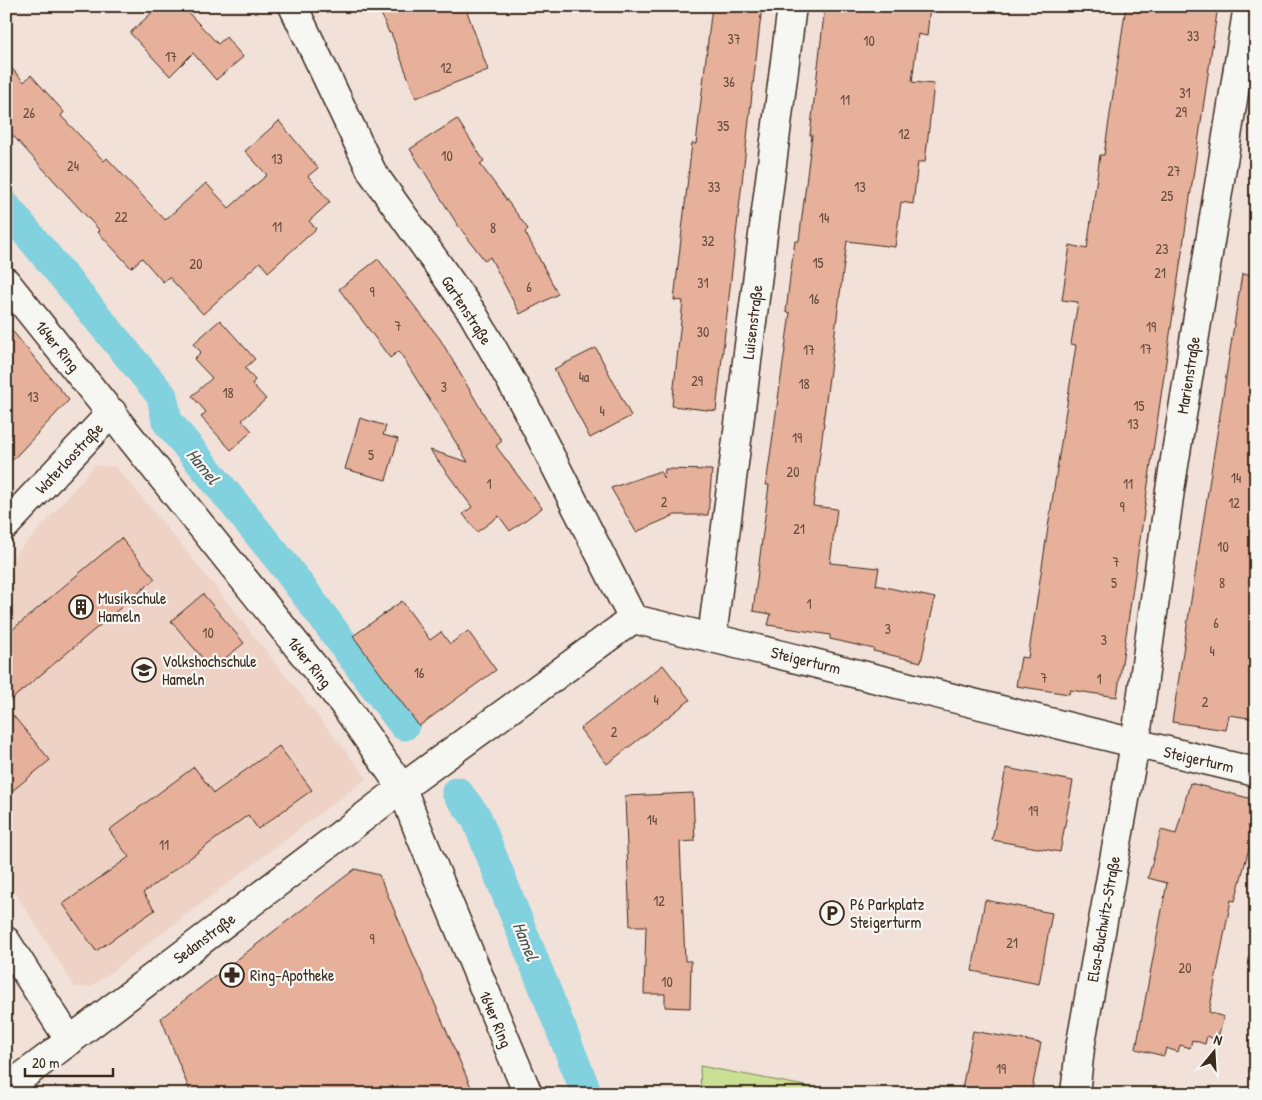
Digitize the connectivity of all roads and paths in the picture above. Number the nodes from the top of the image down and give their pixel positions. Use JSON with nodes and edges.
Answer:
{"nodes":[{"id":1,"x":293,"y":6,"type":"edge"},
{"id":2,"x":792,"y":6,"type":"edge"},
{"id":3,"x":1248,"y":6,"type":"edge"},
{"id":4,"x":6,"y":282,"type":"edge"},
{"id":5,"x":112,"y":412,"type":"junction"},
{"id":6,"x":6,"y":525,"type":"edge"},
{"id":7,"x":634,"y":619,"type":"junction"},
{"id":8,"x":712,"y":638,"type":"junction"},
{"id":9,"x":1135,"y":744,"type":"junction"},
{"id":10,"x":1256,"y":772,"type":"edge"},
{"id":11,"x":402,"y":788,"type":"junction"},
{"id":12,"x":6,"y":941,"type":"edge"},
{"id":13,"x":70,"y":1041,"type":"junction"},
{"id":14,"x":6,"y":1089,"type":"edge"},
{"id":15,"x":528,"y":1094,"type":"edge"},
{"id":16,"x":1075,"y":1094,"type":"edge"}],
"edges":[{"from":1,"to":7,"type":"street","name":"Gartenstraße"},
{"from":2,"to":8,"type":"street","name":"Luisenstraße"},
{"from":3,"to":9,"type":"street","name":"Marienstraße"},
{"from":4,"to":5,"type":"street","name":"164er Ring"},
{"from":5,"to":6,"type":"street","name":"Waterloostraße"},
{"from":5,"to":11,"type":"street","name":"164er Ring"},
{"from":7,"to":8,"type":"street","name":"Steigerturm"},
{"from":7,"to":11,"type":"street"},
{"from":8,"to":9,"type":"street","name":"Steigerturm"},
{"from":9,"to":10,"type":"street","name":"Steigerturm"},
{"from":9,"to":16,"type":"street","name":"Elsa-Buchwitz-Straße"},
{"from":11,"to":13,"type":"street","name":"Sedanstraße"},
{"from":11,"to":15,"type":"street","name":"164er Ring"},
{"from":12,"to":13,"type":"street"},
{"from":13,"to":14,"type":"street","name":"Sedanstraße"}]}
